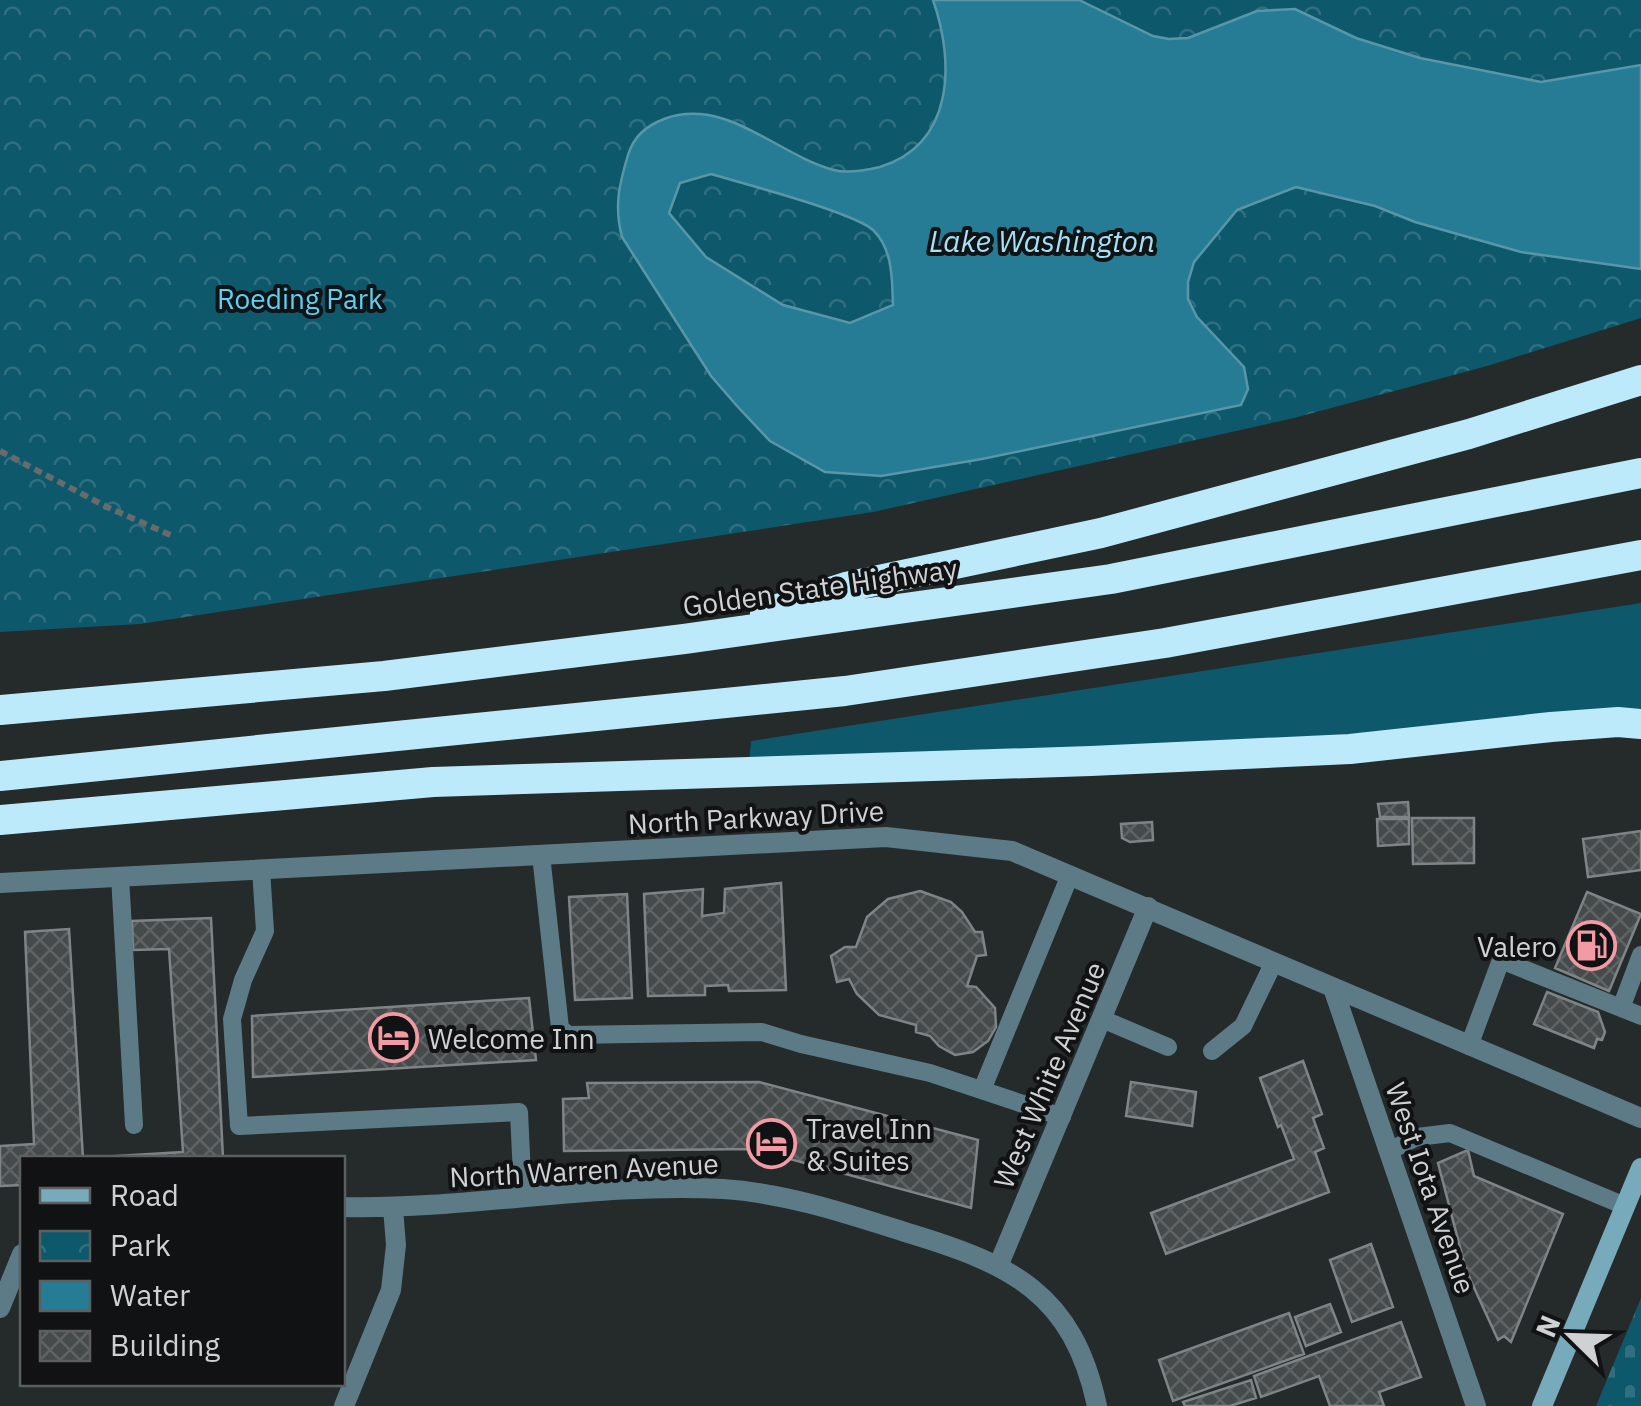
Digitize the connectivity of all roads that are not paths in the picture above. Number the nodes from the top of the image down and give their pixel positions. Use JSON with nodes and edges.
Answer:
{"nodes":[{"id":1,"x":1641,"y":380,"type":"edge"},
{"id":2,"x":1641,"y":473,"type":"edge"},
{"id":3,"x":1641,"y":555,"type":"edge"},
{"id":4,"x":684,"y":639,"type":"junction"},
{"id":5,"x":0,"y":710,"type":"edge"},
{"id":6,"x":1641,"y":724,"type":"edge"},
{"id":7,"x":0,"y":776,"type":"edge"},
{"id":8,"x":0,"y":820,"type":"edge"},
{"id":9,"x":541,"y":855,"type":"junction"},
{"id":10,"x":261,"y":869,"type":"junction"},
{"id":11,"x":1070,"y":875,"type":"junction"},
{"id":12,"x":120,"y":876,"type":"junction"},
{"id":13,"x":0,"y":882,"type":"edge"},
{"id":14,"x":1148,"y":907,"type":"junction"},
{"id":15,"x":1641,"y":955,"type":"edge"},
{"id":16,"x":1274,"y":962,"type":"junction"},
{"id":17,"x":1333,"y":988,"type":"junction"},
{"id":18,"x":1621,"y":1008,"type":"junction"},
{"id":19,"x":1641,"y":1016,"type":"edge"},
{"id":20,"x":1102,"y":1019,"type":"junction"},
{"id":21,"x":1469,"y":1046,"type":"junction"},
{"id":22,"x":1168,"y":1047,"type":"dead end"},
{"id":23,"x":1212,"y":1051,"type":"dead end"},
{"id":24,"x":982,"y":1090,"type":"junction"},
{"id":25,"x":1062,"y":1117,"type":"junction"},
{"id":26,"x":1641,"y":1118,"type":"edge"},
{"id":27,"x":134,"y":1125,"type":"dead end"},
{"id":28,"x":1389,"y":1151,"type":"junction"},
{"id":29,"x":1641,"y":1168,"type":"edge"},
{"id":30,"x":523,"y":1198,"type":"junction"},
{"id":31,"x":1625,"y":1206,"type":"junction"},
{"id":32,"x":345,"y":1207,"type":"edge"},
{"id":33,"x":393,"y":1208,"type":"junction"},
{"id":34,"x":999,"y":1264,"type":"junction"},
{"id":35,"x":7,"y":1273,"type":"edge"},
{"id":36,"x":0,"y":1308,"type":"edge"},
{"id":37,"x":352,"y":1404,"type":"edge"},
{"id":38,"x":1096,"y":1406,"type":"edge"},
{"id":39,"x":1476,"y":1406,"type":"edge"},
{"id":40,"x":1542,"y":1406,"type":"edge"}],
"edges":[{"from":1,"to":4,"type":"highway"},
{"from":2,"to":4,"type":"highway","name":"Golden State Highway"},
{"from":3,"to":7,"type":"highway"},
{"from":4,"to":5,"type":"highway","name":"Golden State Highway"},
{"from":6,"to":8,"type":"highway"},
{"from":9,"to":10,"type":"street","name":"North Parkway Drive"},
{"from":9,"to":11,"type":"street","name":"North Parkway Drive"},
{"from":9,"to":24,"type":"lane"},
{"from":10,"to":12,"type":"street","name":"North Parkway Drive"},
{"from":10,"to":30,"type":"lane"},
{"from":11,"to":14,"type":"street","name":"North Parkway Drive"},
{"from":11,"to":24,"type":"lane"},
{"from":12,"to":13,"type":"street","name":"North Parkway Drive"},
{"from":12,"to":27,"type":"lane"},
{"from":14,"to":16,"type":"street","name":"North Parkway Drive"},
{"from":14,"to":20,"type":"street","name":"West White Avenue"},
{"from":15,"to":18,"type":"lane"},
{"from":16,"to":17,"type":"street","name":"North Parkway Drive"},
{"from":16,"to":23,"type":"lane"},
{"from":17,"to":21,"type":"street","name":"North Parkway Drive"},
{"from":17,"to":28,"type":"street","name":"West Iota Avenue"},
{"from":18,"to":19,"type":"lane"},
{"from":18,"to":21,"type":"lane"},
{"from":20,"to":22,"type":"lane"},
{"from":20,"to":25,"type":"street","name":"West White Avenue"},
{"from":21,"to":26,"type":"street","name":"North Parkway Drive"},
{"from":24,"to":25,"type":"lane"},
{"from":25,"to":34,"type":"street","name":"West White Avenue"},
{"from":28,"to":31,"type":"lane"},
{"from":28,"to":39,"type":"street","name":"West Iota Avenue"},
{"from":29,"to":31,"type":"main road"},
{"from":30,"to":33,"type":"street","name":"North Warren Avenue"},
{"from":30,"to":34,"type":"street","name":"North Warren Avenue"},
{"from":31,"to":40,"type":"main road"},
{"from":32,"to":33,"type":"street","name":"North Warren Avenue"},
{"from":33,"to":37,"type":"street"},
{"from":34,"to":38,"type":"street","name":"North Warren Avenue"},
{"from":35,"to":36,"type":"street"}]}
